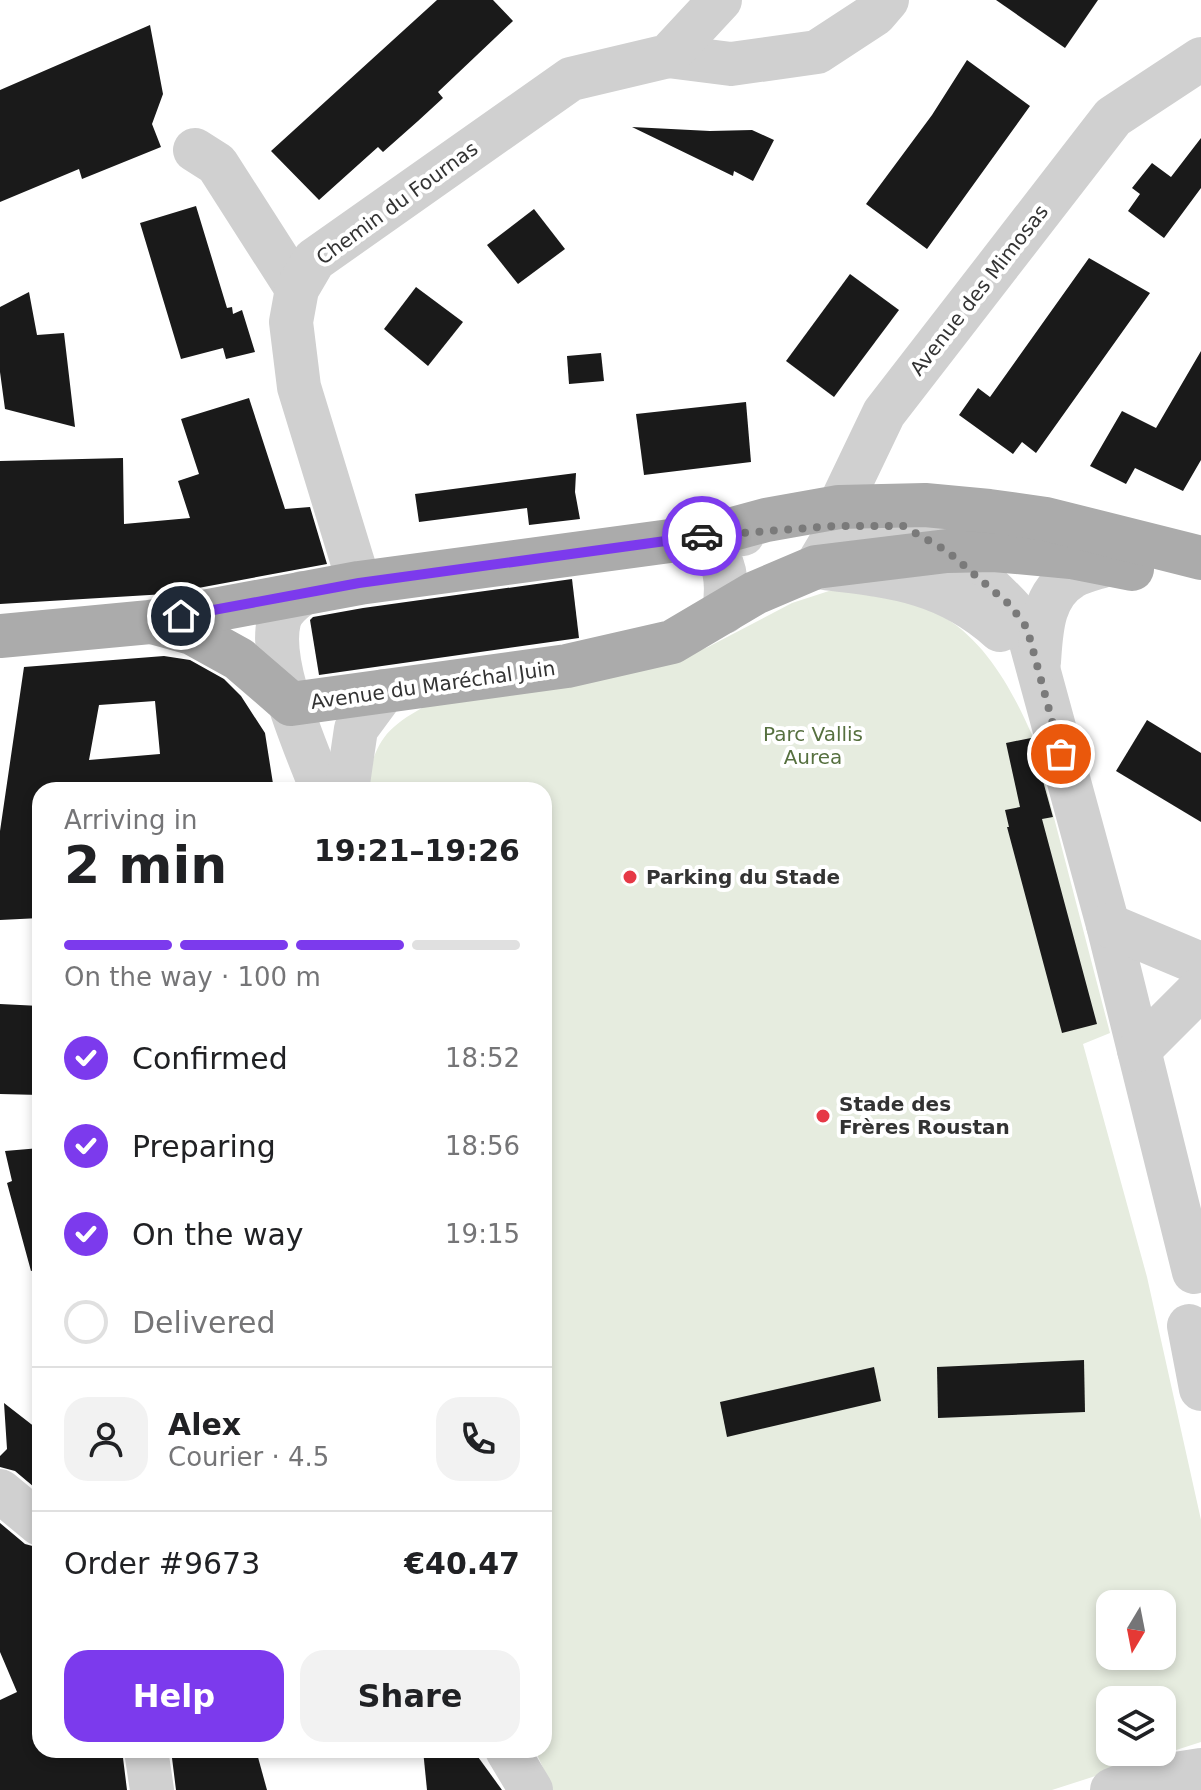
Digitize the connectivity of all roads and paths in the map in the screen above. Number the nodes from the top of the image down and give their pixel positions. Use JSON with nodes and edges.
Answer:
{"nodes":[{"id":1,"x":720,"y":0,"type":"edge"},
{"id":2,"x":887,"y":0,"type":"edge"},
{"id":3,"x":668,"y":56,"type":"junction"},
{"id":4,"x":1201,"y":59,"type":"edge"},
{"id":5,"x":195,"y":150,"type":"dead end"},
{"id":6,"x":297,"y":289,"type":"junction"},
{"id":7,"x":837,"y":516,"type":"junction"},
{"id":8,"x":707,"y":536,"type":"junction"},
{"id":9,"x":947,"y":551,"type":"junction"},
{"id":10,"x":1028,"y":551,"type":"junction"},
{"id":11,"x":1183,"y":553,"type":"edge"},
{"id":12,"x":1108,"y":564,"type":"junction"},
{"id":13,"x":816,"y":567,"type":"junction"},
{"id":14,"x":359,"y":583,"type":"junction"},
{"id":15,"x":1201,"y":586,"type":"edge"},
{"id":16,"x":303,"y":593,"type":"junction"},
{"id":17,"x":724,"y":612,"type":"junction"},
{"id":18,"x":1008,"y":620,"type":"junction"},
{"id":19,"x":150,"y":622,"type":"junction"},
{"id":20,"x":0,"y":636,"type":"edge"},
{"id":21,"x":1038,"y":669,"type":"junction"},
{"id":22,"x":384,"y":691,"type":"junction"},
{"id":23,"x":291,"y":704,"type":"junction"},
{"id":24,"x":319,"y":782,"type":"edge"},
{"id":25,"x":348,"y":782,"type":"edge"},
{"id":26,"x":1108,"y":925,"type":"junction"},
{"id":27,"x":1201,"y":964,"type":"edge"},
{"id":28,"x":1201,"y":988,"type":"edge"},
{"id":29,"x":1139,"y":1050,"type":"junction"},
{"id":30,"x":1194,"y":1272,"type":"dead end"},
{"id":31,"x":1189,"y":1326,"type":"dead end"},
{"id":32,"x":1201,"y":1389,"type":"edge"},
{"id":33,"x":0,"y":1491,"type":"edge"},
{"id":34,"x":32,"y":1517,"type":"edge"},
{"id":35,"x":147,"y":1758,"type":"edge"},
{"id":36,"x":512,"y":1758,"type":"edge"},
{"id":37,"x":1201,"y":1770,"type":"edge"},
{"id":38,"x":152,"y":1790,"type":"edge"},
{"id":39,"x":531,"y":1790,"type":"edge"},
{"id":40,"x":1112,"y":1790,"type":"edge"}],
"edges":[{"from":1,"to":3,"type":"street"},
{"from":2,"to":3,"type":"street"},
{"from":3,"to":6,"type":"street","name":"Chemin du Fournas"},
{"from":4,"to":7,"type":"street","name":"Avenue des Mimosas"},
{"from":5,"to":6,"type":"street"},
{"from":6,"to":14,"type":"street","name":"Chemin du Fournas"},
{"from":7,"to":8,"type":"main road","name":"Avenue du Maréchal Juin"},
{"from":7,"to":9,"type":"street","name":"Avenue du Maréchal Juin"},
{"from":7,"to":11,"type":"main road","name":"Avenue du Maréchal Juin"},
{"from":7,"to":13,"type":"street","name":"Avenue des Mimosas"},
{"from":8,"to":14,"type":"main road","name":"Avenue du Maréchal Juin"},
{"from":8,"to":17,"type":"street"},
{"from":9,"to":10,"type":"main road","name":"Avenue du Maréchal Juin"},
{"from":9,"to":13,"type":"main road","name":"Avenue du Maréchal Juin"},
{"from":9,"to":18,"type":"street"},
{"from":10,"to":11,"type":"street"},
{"from":10,"to":12,"type":"main road","name":"Avenue du Maréchal Juin"},
{"from":10,"to":18,"type":"street"},
{"from":12,"to":15,"type":"main road","name":"Avenue du Maréchal Juin"},
{"from":12,"to":21,"type":"street"},
{"from":13,"to":17,"type":"main road","name":"Avenue du Maréchal Juin"},
{"from":13,"to":18,"type":"street"},
{"from":14,"to":16,"type":"main road","name":"Avenue du Maréchal Juin"},
{"from":16,"to":19,"type":"main road","name":"Avenue du Maréchal Juin"},
{"from":16,"to":23,"type":"street"},
{"from":17,"to":22,"type":"main road","name":"Avenue du Maréchal Juin"},
{"from":18,"to":21,"type":"street"},
{"from":19,"to":20,"type":"main road"},
{"from":19,"to":23,"type":"main road","name":"Avenue du Maréchal Juin"},
{"from":21,"to":26,"type":"street"},
{"from":22,"to":23,"type":"main road","name":"Avenue du Maréchal Juin"},
{"from":22,"to":25,"type":"street"},
{"from":23,"to":24,"type":"street"},
{"from":26,"to":27,"type":"street"},
{"from":26,"to":29,"type":"street"},
{"from":28,"to":29,"type":"street"},
{"from":29,"to":30,"type":"street"},
{"from":31,"to":32,"type":"street"},
{"from":33,"to":34,"type":"street"},
{"from":35,"to":38,"type":"street"},
{"from":36,"to":39,"type":"street"},
{"from":37,"to":40,"type":"street"}]}
